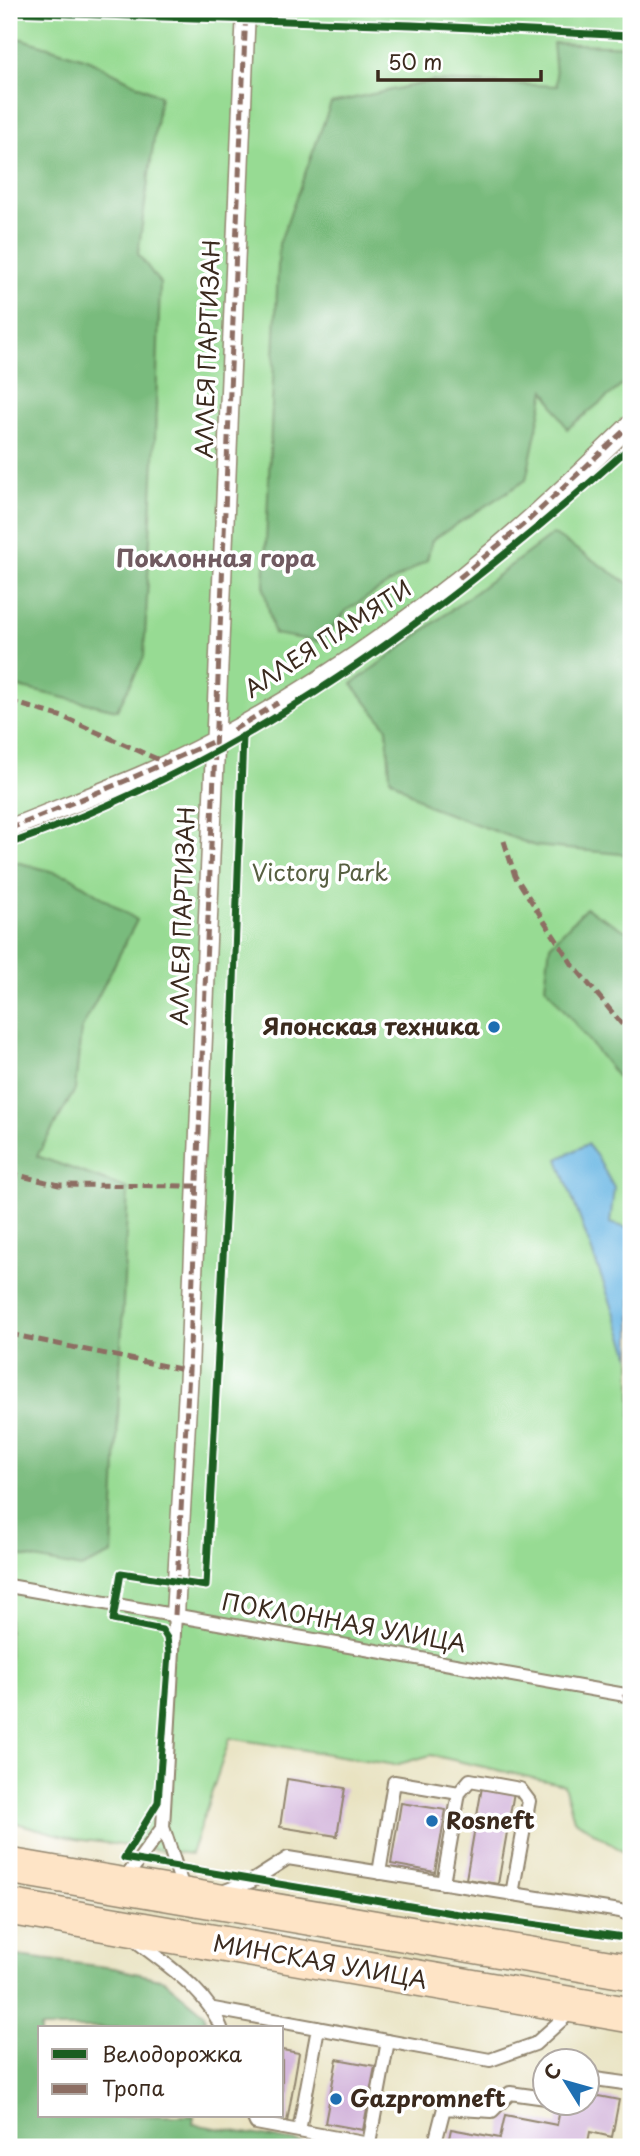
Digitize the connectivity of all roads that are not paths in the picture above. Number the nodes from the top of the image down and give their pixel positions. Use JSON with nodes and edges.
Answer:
{"nodes":[{"id":1,"x":246,"y":9,"type":"edge"},
{"id":2,"x":631,"y":424,"type":"edge"},
{"id":3,"x":214,"y":741,"type":"junction"},
{"id":4,"x":9,"y":829,"type":"edge"},
{"id":5,"x":9,"y":1586,"type":"edge"},
{"id":6,"x":175,"y":1615,"type":"junction"},
{"id":7,"x":631,"y":1696,"type":"edge"},
{"id":8,"x":459,"y":1793,"type":"junction"},
{"id":9,"x":163,"y":1827,"type":"junction"},
{"id":10,"x":9,"y":1858,"type":"edge"},
{"id":11,"x":9,"y":1866,"type":"edge"},
{"id":12,"x":379,"y":1872,"type":"junction"},
{"id":13,"x":60,"y":1874,"type":"junction"},
{"id":14,"x":443,"y":1883,"type":"junction"},
{"id":15,"x":120,"y":1885,"type":"junction"},
{"id":16,"x":512,"y":1894,"type":"junction"},
{"id":17,"x":195,"y":1897,"type":"junction"},
{"id":18,"x":9,"y":1908,"type":"edge"},
{"id":19,"x":631,"y":1915,"type":"edge"},
{"id":20,"x":57,"y":1916,"type":"junction"},
{"id":21,"x":9,"y":1917,"type":"edge"},
{"id":22,"x":119,"y":1927,"type":"junction"},
{"id":23,"x":631,"y":1972,"type":"edge"},
{"id":24,"x":577,"y":2006,"type":"junction"},
{"id":25,"x":214,"y":2009,"type":"junction"},
{"id":26,"x":631,"y":2015,"type":"edge"},
{"id":27,"x":220,"y":2026,"type":"edge"},
{"id":28,"x":318,"y":2028,"type":"junction"},
{"id":29,"x":388,"y":2041,"type":"junction"},
{"id":30,"x":602,"y":2080,"type":"edge"},
{"id":31,"x":631,"y":2084,"type":"edge"},
{"id":32,"x":532,"y":2096,"type":"edge"},
{"id":33,"x":254,"y":2118,"type":"edge"},
{"id":34,"x":299,"y":2131,"type":"junction"},
{"id":35,"x":433,"y":2147,"type":"edge"}],
"edges":[{"from":1,"to":3,"type":"street","name":"АЛЛЕЯ ПАРТИЗАН"},
{"from":2,"to":3,"type":"street","name":"АЛЛЕЯ ПАМЯТИ"},
{"from":3,"to":4,"type":"street","name":"АЛЛЕЯ ПАМЯТИ"},
{"from":3,"to":6,"type":"street","name":"АЛЛЕЯ ПАРТИЗАН"},
{"from":5,"to":6,"type":"lane","name":"ПОКЛОННАЯ УЛИЦА"},
{"from":6,"to":7,"type":"lane","name":"ПОКЛОННАЯ УЛИЦА"},
{"from":6,"to":9,"type":"lane"},
{"from":8,"to":12,"type":"lane"},
{"from":8,"to":14,"type":"lane"},
{"from":8,"to":16,"type":"lane"},
{"from":9,"to":15,"type":"lane"},
{"from":9,"to":17,"type":"lane"},
{"from":10,"to":13,"type":"main road"},
{"from":11,"to":13,"type":"main road","name":"МИНСКАЯ УЛИЦА"},
{"from":12,"to":14,"type":"lane"},
{"from":12,"to":17,"type":"lane"},
{"from":13,"to":15,"type":"main road","name":"МИНСКАЯ УЛИЦА"},
{"from":14,"to":16,"type":"lane"},
{"from":15,"to":17,"type":"main road","name":"МИНСКАЯ УЛИЦА"},
{"from":16,"to":19,"type":"lane"},
{"from":17,"to":23,"type":"main road","name":"МИНСКАЯ УЛИЦА"},
{"from":18,"to":20,"type":"main road","name":"МИНСКАЯ УЛИЦА"},
{"from":20,"to":21,"type":"main road"},
{"from":20,"to":22,"type":"main road","name":"МИНСКАЯ УЛИЦА"},
{"from":22,"to":24,"type":"main road","name":"МИНСКАЯ УЛИЦА"},
{"from":22,"to":25,"type":"lane"},
{"from":24,"to":26,"type":"main road","name":"МИНСКАЯ УЛИЦА"},
{"from":24,"to":29,"type":"lane"},
{"from":25,"to":27,"type":"lane"},
{"from":25,"to":28,"type":"lane"},
{"from":28,"to":29,"type":"lane"},
{"from":28,"to":34,"type":"lane"},
{"from":29,"to":34,"type":"lane"},
{"from":30,"to":31,"type":"lane"},
{"from":32,"to":35,"type":"lane"},
{"from":33,"to":34,"type":"lane"}]}
